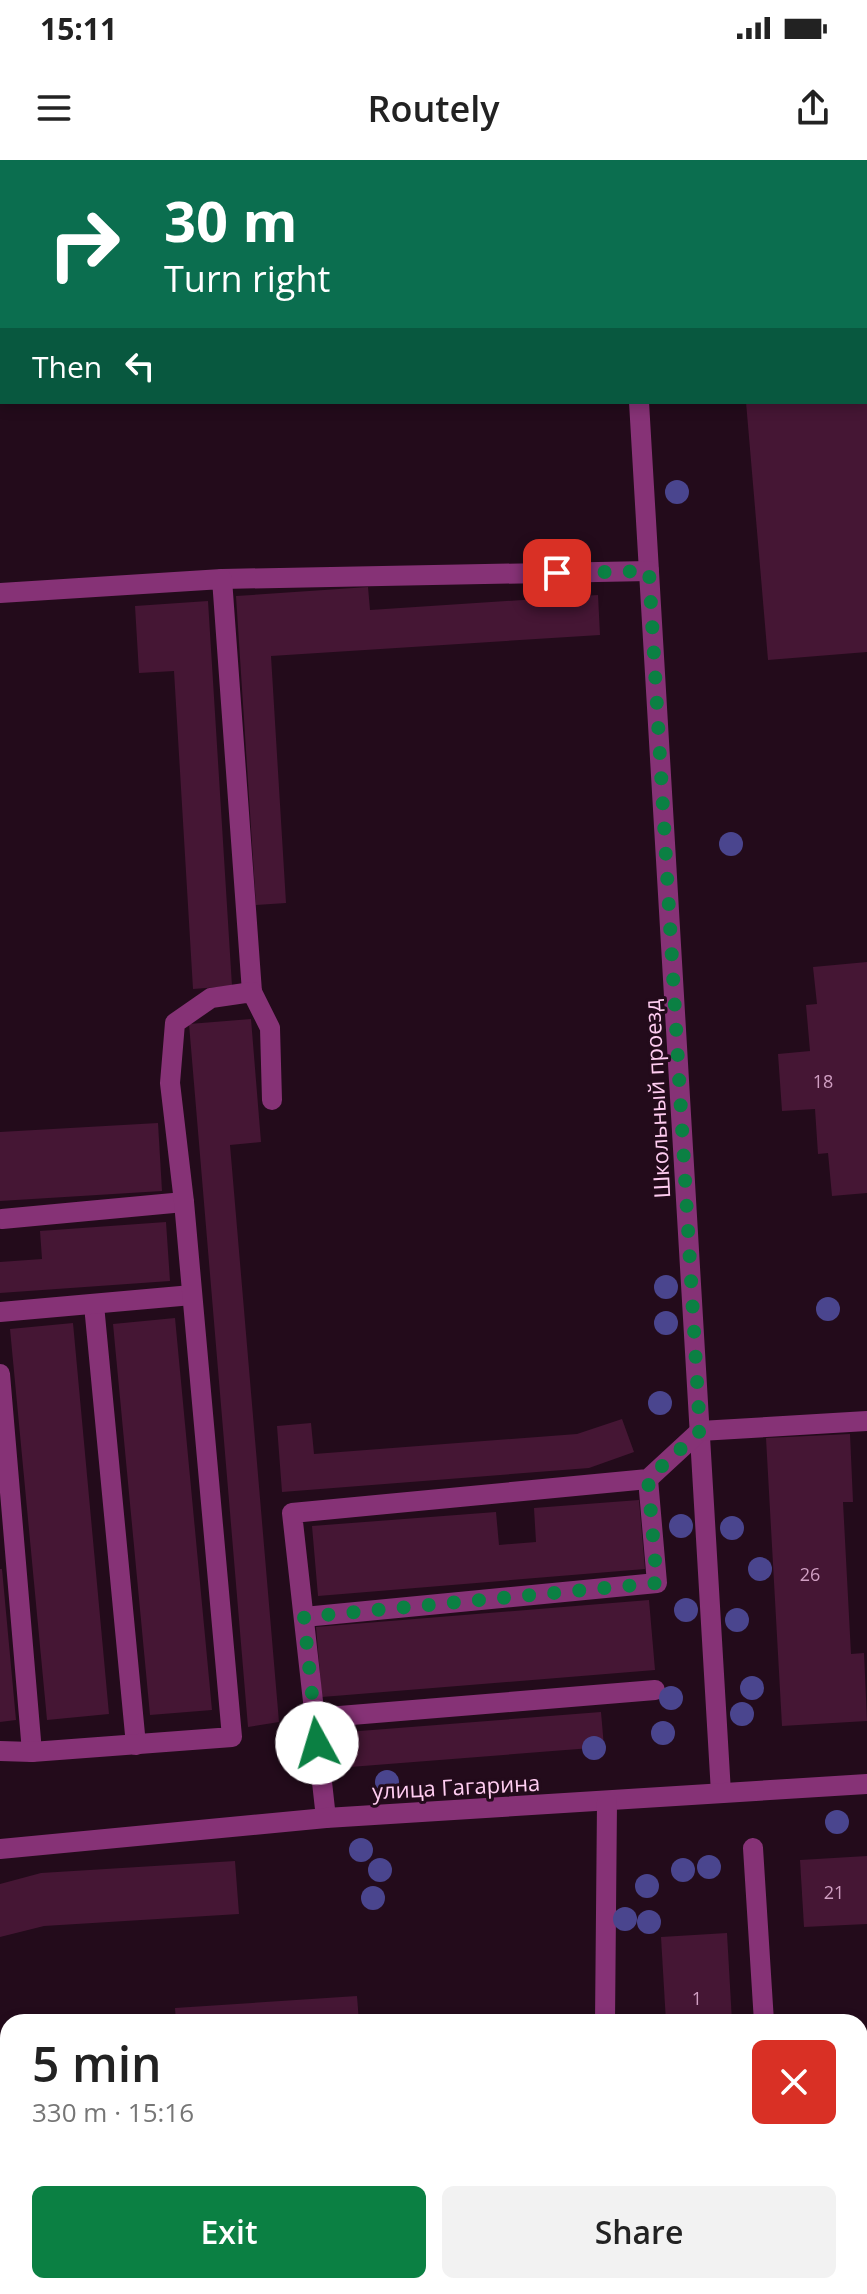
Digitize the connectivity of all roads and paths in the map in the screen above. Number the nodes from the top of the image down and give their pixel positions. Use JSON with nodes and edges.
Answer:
{"nodes":[{"id":1,"x":639,"y":404,"type":"edge"},
{"id":2,"x":649,"y":571,"type":"junction"},
{"id":3,"x":222,"y":579,"type":"junction"},
{"id":4,"x":0,"y":593,"type":"edge"},
{"id":5,"x":252,"y":992,"type":"junction"},
{"id":6,"x":272,"y":1100,"type":"dead end"},
{"id":7,"x":184,"y":1202,"type":"junction"},
{"id":8,"x":2,"y":1219,"type":"edge"},
{"id":9,"x":192,"y":1295,"type":"junction"},
{"id":10,"x":94,"y":1305,"type":"junction"},
{"id":11,"x":0,"y":1312,"type":"edge"},
{"id":12,"x":0,"y":1374,"type":"edge"},
{"id":13,"x":867,"y":1421,"type":"edge"},
{"id":14,"x":700,"y":1431,"type":"junction"},
{"id":15,"x":648,"y":1479,"type":"junction"},
{"id":16,"x":304,"y":1617,"type":"junction"},
{"id":17,"x":655,"y":1690,"type":"dead end"},
{"id":18,"x":315,"y":1718,"type":"junction"},
{"id":19,"x":136,"y":1745,"type":"junction"},
{"id":20,"x":0,"y":1751,"type":"edge"},
{"id":21,"x":32,"y":1752,"type":"junction"},
{"id":22,"x":867,"y":1784,"type":"edge"},
{"id":23,"x":721,"y":1793,"type":"junction"},
{"id":24,"x":607,"y":1802,"type":"junction"},
{"id":25,"x":326,"y":1818,"type":"junction"},
{"id":26,"x":753,"y":1848,"type":"dead end"},
{"id":27,"x":0,"y":1849,"type":"edge"},
{"id":28,"x":605,"y":2014,"type":"edge"},
{"id":29,"x":763,"y":2014,"type":"edge"}],
"edges":[{"from":1,"to":2,"type":"street","name":"Школьный проезд"},
{"from":2,"to":3,"type":"street"},
{"from":2,"to":14,"type":"street","name":"Школьный проезд"},
{"from":3,"to":4,"type":"street"},
{"from":3,"to":5,"type":"street"},
{"from":5,"to":6,"type":"street"},
{"from":5,"to":7,"type":"street"},
{"from":7,"to":8,"type":"street"},
{"from":7,"to":9,"type":"street"},
{"from":9,"to":10,"type":"street"},
{"from":9,"to":19,"type":"street"},
{"from":10,"to":11,"type":"street"},
{"from":10,"to":19,"type":"street"},
{"from":12,"to":21,"type":"street"},
{"from":13,"to":14,"type":"street"},
{"from":14,"to":15,"type":"street"},
{"from":14,"to":23,"type":"street","name":"Школьный проезд"},
{"from":15,"to":16,"type":"street"},
{"from":15,"to":16,"type":"street"},
{"from":16,"to":18,"type":"street"},
{"from":17,"to":18,"type":"street"},
{"from":18,"to":25,"type":"street"},
{"from":19,"to":21,"type":"street"},
{"from":20,"to":21,"type":"street"},
{"from":22,"to":23,"type":"street","name":"улица Гагарина"},
{"from":23,"to":24,"type":"street","name":"улица Гагарина"},
{"from":24,"to":25,"type":"street","name":"улица Гагарина"},
{"from":24,"to":28,"type":"street"},
{"from":25,"to":27,"type":"street","name":"улица Гагарина"},
{"from":26,"to":29,"type":"street"}]}
